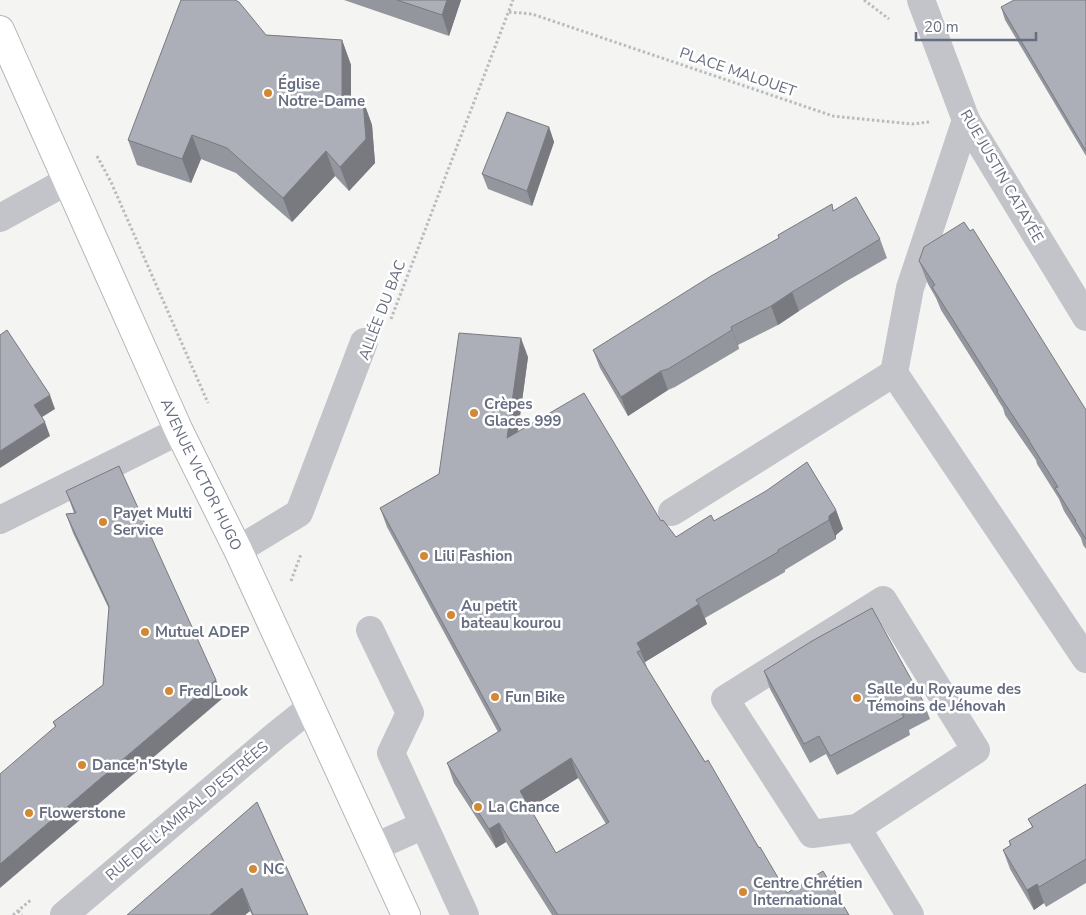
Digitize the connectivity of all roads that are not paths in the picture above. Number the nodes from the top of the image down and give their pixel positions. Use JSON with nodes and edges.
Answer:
{"nodes":[{"id":1,"x":921,"y":0,"type":"edge"},
{"id":2,"x":0,"y":30,"type":"edge"},
{"id":3,"x":966,"y":120,"type":"junction"},
{"id":4,"x":67,"y":182,"type":"junction"},
{"id":5,"x":0,"y":218,"type":"edge"},
{"id":6,"x":1086,"y":317,"type":"edge"},
{"id":7,"x":364,"y":342,"type":"dead end"},
{"id":8,"x":894,"y":373,"type":"junction"},
{"id":9,"x":179,"y":431,"type":"junction"},
{"id":10,"x":672,"y":512,"type":"dead end"},
{"id":11,"x":0,"y":520,"type":"edge"},
{"id":12,"x":238,"y":550,"type":"junction"},
{"id":13,"x":370,"y":630,"type":"dead end"},
{"id":14,"x":1086,"y":659,"type":"edge"},
{"id":15,"x":310,"y":708,"type":"junction"},
{"id":16,"x":424,"y":825,"type":"junction"},
{"id":17,"x":857,"y":828,"type":"junction"},
{"id":18,"x":375,"y":847,"type":"junction"},
{"id":19,"x":64,"y":915,"type":"edge"},
{"id":20,"x":406,"y":915,"type":"edge"},
{"id":21,"x":465,"y":915,"type":"edge"},
{"id":22,"x":910,"y":915,"type":"edge"}],
"edges":[{"from":1,"to":3,"type":"street","name":"RUE JUSTIN CATAYÉE"},
{"from":2,"to":4,"type":"main road","name":"AVENUE VICTOR HUGO"},
{"from":3,"to":6,"type":"street","name":"RUE JUSTIN CATAYÉE"},
{"from":3,"to":8,"type":"street"},
{"from":4,"to":5,"type":"street"},
{"from":4,"to":9,"type":"main road","name":"AVENUE VICTOR HUGO"},
{"from":7,"to":12,"type":"street"},
{"from":8,"to":10,"type":"street"},
{"from":8,"to":14,"type":"street"},
{"from":9,"to":11,"type":"street"},
{"from":9,"to":12,"type":"main road","name":"AVENUE VICTOR HUGO"},
{"from":12,"to":15,"type":"main road","name":"AVENUE VICTOR HUGO"},
{"from":13,"to":16,"type":"street"},
{"from":15,"to":18,"type":"main road","name":"AVENUE VICTOR HUGO"},
{"from":15,"to":19,"type":"street","name":"RUE DE L'AMIRAL D'ESTRÉES"},
{"from":16,"to":18,"type":"street"},
{"from":16,"to":21,"type":"street"},
{"from":17,"to":17,"type":"street"},
{"from":17,"to":22,"type":"street"},
{"from":18,"to":20,"type":"main road","name":"AVENUE VICTOR HUGO"}]}
